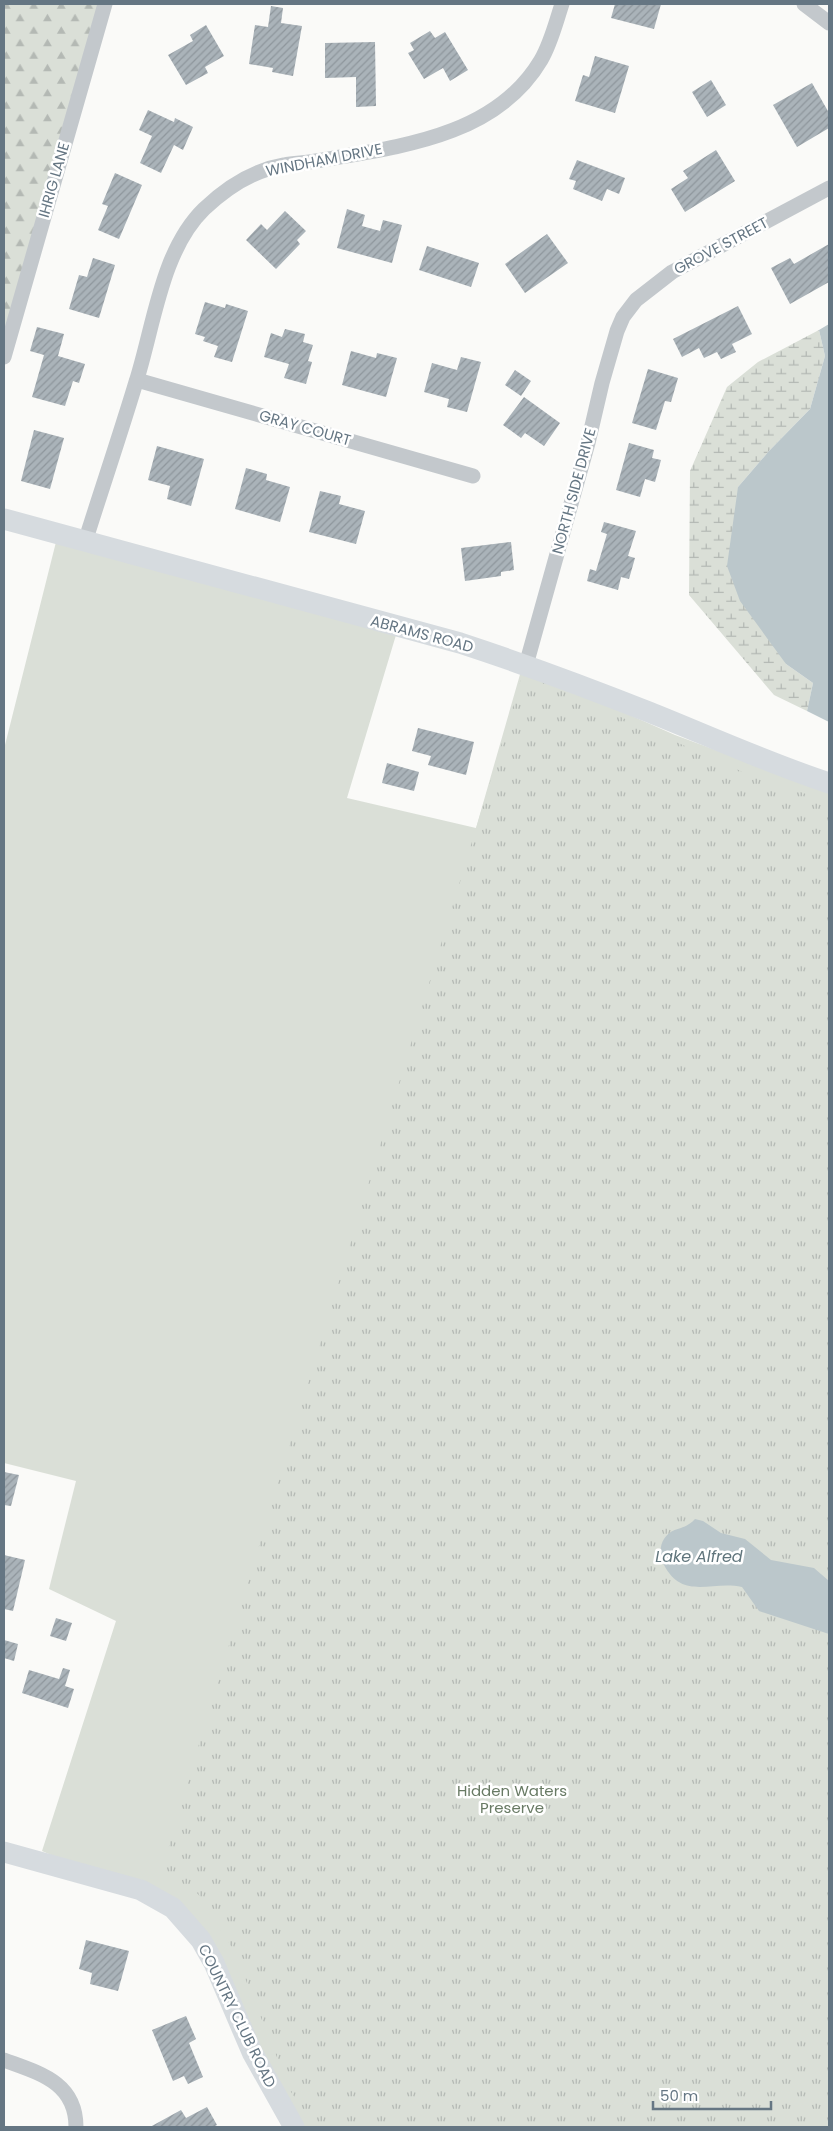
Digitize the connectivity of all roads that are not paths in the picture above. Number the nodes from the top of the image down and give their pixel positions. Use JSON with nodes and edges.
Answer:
{"nodes":[{"id":1,"x":105,"y":4,"type":"edge"},
{"id":2,"x":562,"y":4,"type":"edge"},
{"id":3,"x":804,"y":4,"type":"edge"},
{"id":4,"x":829,"y":24,"type":"edge"},
{"id":5,"x":829,"y":188,"type":"edge"},
{"id":6,"x":623,"y":317,"type":"joint"},
{"id":7,"x":4,"y":357,"type":"edge"},
{"id":8,"x":137,"y":380,"type":"junction"},
{"id":9,"x":473,"y":476,"type":"dead end"},
{"id":10,"x":4,"y":519,"type":"edge"},
{"id":11,"x":85,"y":542,"type":"junction"},
{"id":12,"x":526,"y":665,"type":"junction"},
{"id":13,"x":829,"y":783,"type":"edge"},
{"id":14,"x":4,"y":1852,"type":"edge"},
{"id":15,"x":4,"y":2060,"type":"edge"},
{"id":16,"x":76,"y":2127,"type":"edge"},
{"id":17,"x":294,"y":2127,"type":"edge"}],
"edges":[{"from":1,"to":7,"type":"street","name":"IHRIG LANE"},
{"from":2,"to":8,"type":"street","name":"WINDHAM DRIVE"},
{"from":3,"to":4,"type":"street"},
{"from":5,"to":6,"type":"street","name":"GROVE STREET"},
{"from":6,"to":12,"type":"street","name":"NORTH SIDE DRIVE"},
{"from":8,"to":9,"type":"street","name":"GRAY COURT"},
{"from":8,"to":11,"type":"street","name":"WINDHAM DRIVE"},
{"from":10,"to":11,"type":"street","name":"ABRAMS ROAD"},
{"from":11,"to":12,"type":"street","name":"ABRAMS ROAD"},
{"from":12,"to":13,"type":"street","name":"ABRAMS ROAD"},
{"from":14,"to":17,"type":"street","name":"COUNTRY CLUB ROAD"},
{"from":15,"to":16,"type":"street"}]}
